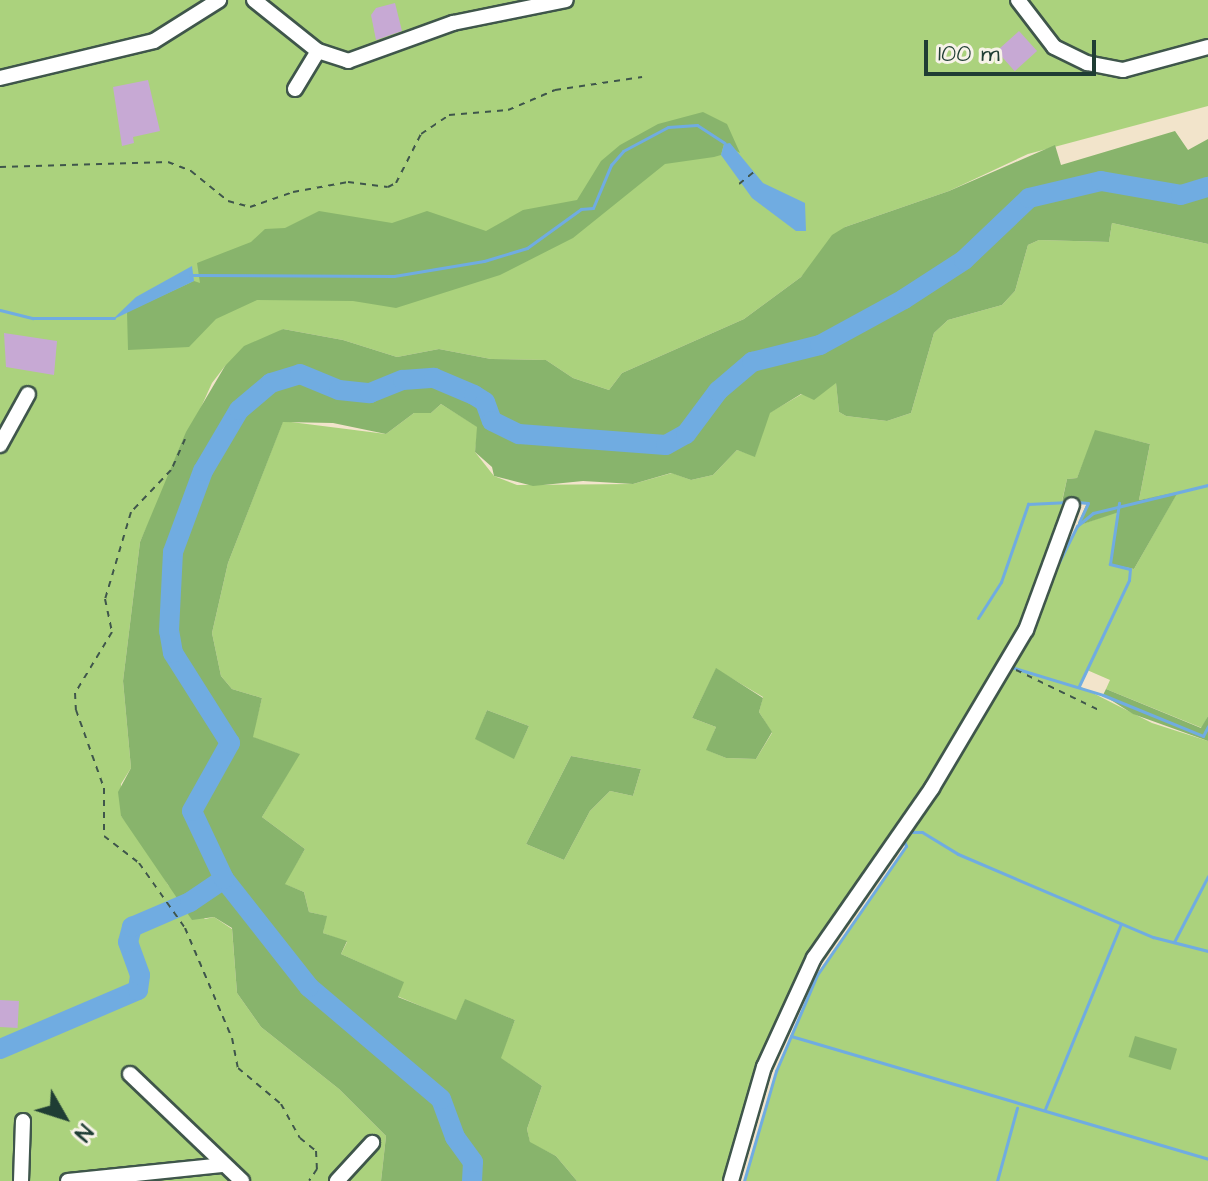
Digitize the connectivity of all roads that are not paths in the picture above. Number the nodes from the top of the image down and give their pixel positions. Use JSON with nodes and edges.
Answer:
{"nodes":[{"id":1,"x":219,"y":0,"type":"edge"},
{"id":2,"x":254,"y":0,"type":"edge"},
{"id":3,"x":490,"y":0,"type":"edge"},
{"id":4,"x":566,"y":0,"type":"edge"},
{"id":5,"x":1018,"y":0,"type":"edge"},
{"id":6,"x":487,"y":16,"type":"junction"},
{"id":7,"x":1208,"y":47,"type":"edge"},
{"id":8,"x":318,"y":51,"type":"junction"},
{"id":9,"x":0,"y":78,"type":"edge"},
{"id":10,"x":295,"y":89,"type":"dead end"},
{"id":11,"x":28,"y":394,"type":"dead end"},
{"id":12,"x":0,"y":445,"type":"edge"},
{"id":13,"x":1072,"y":505,"type":"dead end"},
{"id":14,"x":130,"y":1074,"type":"dead end"},
{"id":15,"x":23,"y":1121,"type":"dead end"},
{"id":16,"x":372,"y":1143,"type":"dead end"},
{"id":17,"x":224,"y":1165,"type":"junction"},
{"id":18,"x":21,"y":1181,"type":"edge"},
{"id":19,"x":68,"y":1181,"type":"edge"},
{"id":20,"x":242,"y":1181,"type":"edge"},
{"id":21,"x":337,"y":1181,"type":"edge"},
{"id":22,"x":731,"y":1181,"type":"edge"}],
"edges":[{"from":1,"to":9,"type":"street"},
{"from":2,"to":8,"type":"street"},
{"from":3,"to":6,"type":"street"},
{"from":4,"to":6,"type":"street"},
{"from":5,"to":7,"type":"street"},
{"from":6,"to":8,"type":"street"},
{"from":8,"to":10,"type":"street"},
{"from":11,"to":12,"type":"street"},
{"from":13,"to":22,"type":"street"},
{"from":14,"to":17,"type":"street"},
{"from":15,"to":18,"type":"street"},
{"from":16,"to":21,"type":"street"},
{"from":17,"to":19,"type":"street"},
{"from":17,"to":20,"type":"street"}]}
